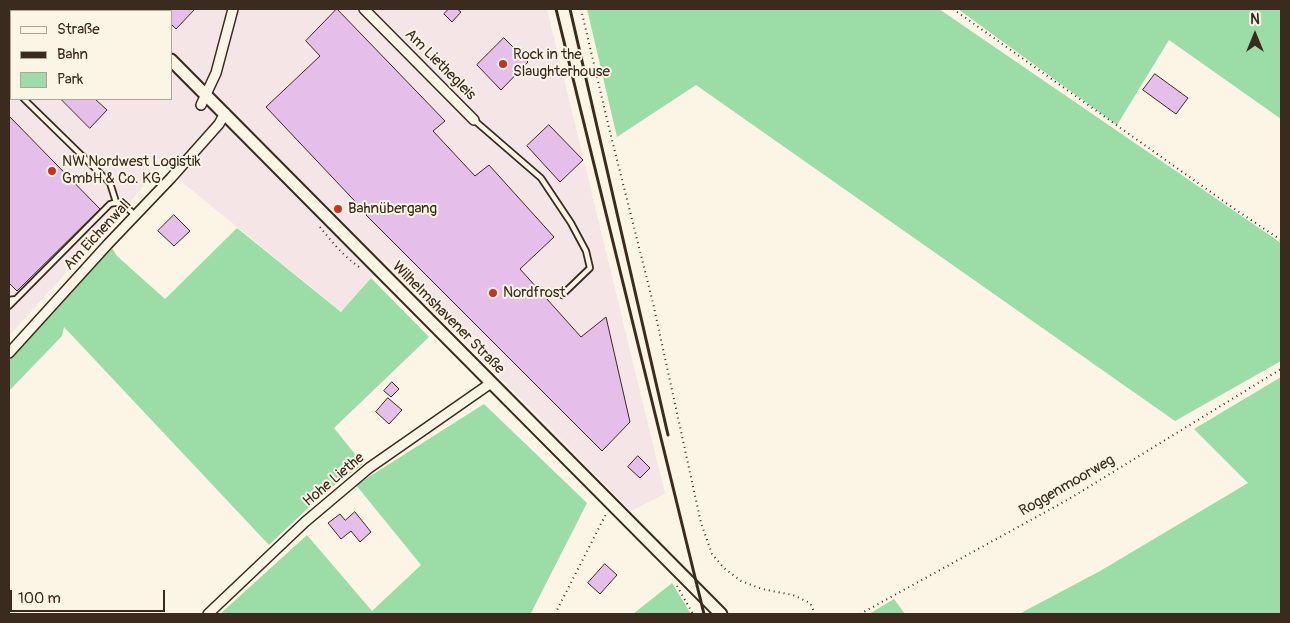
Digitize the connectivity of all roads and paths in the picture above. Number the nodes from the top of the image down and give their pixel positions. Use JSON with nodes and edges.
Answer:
{"nodes":[{"id":1,"x":233,"y":9,"type":"edge"},
{"id":2,"x":364,"y":9,"type":"edge"},
{"id":3,"x":581,"y":9,"type":"edge"},
{"id":4,"x":953,"y":9,"type":"edge"},
{"id":5,"x":172,"y":61,"type":"edge"},
{"id":6,"x":206,"y":94,"type":"junction"},
{"id":7,"x":25,"y":100,"type":"edge"},
{"id":8,"x":201,"y":105,"type":"dead end"},
{"id":9,"x":225,"y":113,"type":"junction"},
{"id":10,"x":474,"y":120,"type":"joint"},
{"id":11,"x":116,"y":202,"type":"junction"},
{"id":12,"x":135,"y":215,"type":"junction"},
{"id":13,"x":1281,"y":240,"type":"edge"},
{"id":14,"x":562,"y":295,"type":"dead end"},
{"id":15,"x":16,"y":299,"type":"junction"},
{"id":16,"x":9,"y":300,"type":"edge"},
{"id":17,"x":9,"y":306,"type":"edge"},
{"id":18,"x":9,"y":353,"type":"edge"},
{"id":19,"x":1281,"y":369,"type":"edge"},
{"id":20,"x":491,"y":383,"type":"junction"},
{"id":21,"x":612,"y":506,"type":"junction"},
{"id":22,"x":208,"y":614,"type":"edge"},
{"id":23,"x":555,"y":614,"type":"edge"},
{"id":24,"x":721,"y":614,"type":"edge"},
{"id":25,"x":815,"y":614,"type":"edge"},
{"id":26,"x":860,"y":614,"type":"edge"}],
"edges":[{"from":1,"to":6,"type":"street"},
{"from":2,"to":10,"type":"street","name":"Am Liethegleis"},
{"from":3,"to":25,"type":"path"},
{"from":4,"to":13,"type":"path"},
{"from":5,"to":6,"type":"street","name":"Wilhelmshavener Straße"},
{"from":6,"to":8,"type":"street"},
{"from":6,"to":9,"type":"street","name":"Wilhelmshavener Straße"},
{"from":7,"to":11,"type":"lane"},
{"from":9,"to":12,"type":"street","name":"Am Eichenwall"},
{"from":9,"to":20,"type":"street","name":"Wilhelmshavener Straße"},
{"from":10,"to":14,"type":"lane"},
{"from":11,"to":12,"type":"lane"},
{"from":11,"to":15,"type":"lane"},
{"from":12,"to":18,"type":"street","name":"Am Eichenwall"},
{"from":15,"to":16,"type":"lane"},
{"from":15,"to":17,"type":"lane"},
{"from":19,"to":26,"type":"path","name":"Roggenmoorweg"},
{"from":20,"to":21,"type":"street","name":"Wilhelmshavener Straße"},
{"from":20,"to":22,"type":"street","name":"Hohe Liethe"},
{"from":21,"to":23,"type":"path"},
{"from":21,"to":24,"type":"street","name":"Wilhelmshavener Straße"}]}
